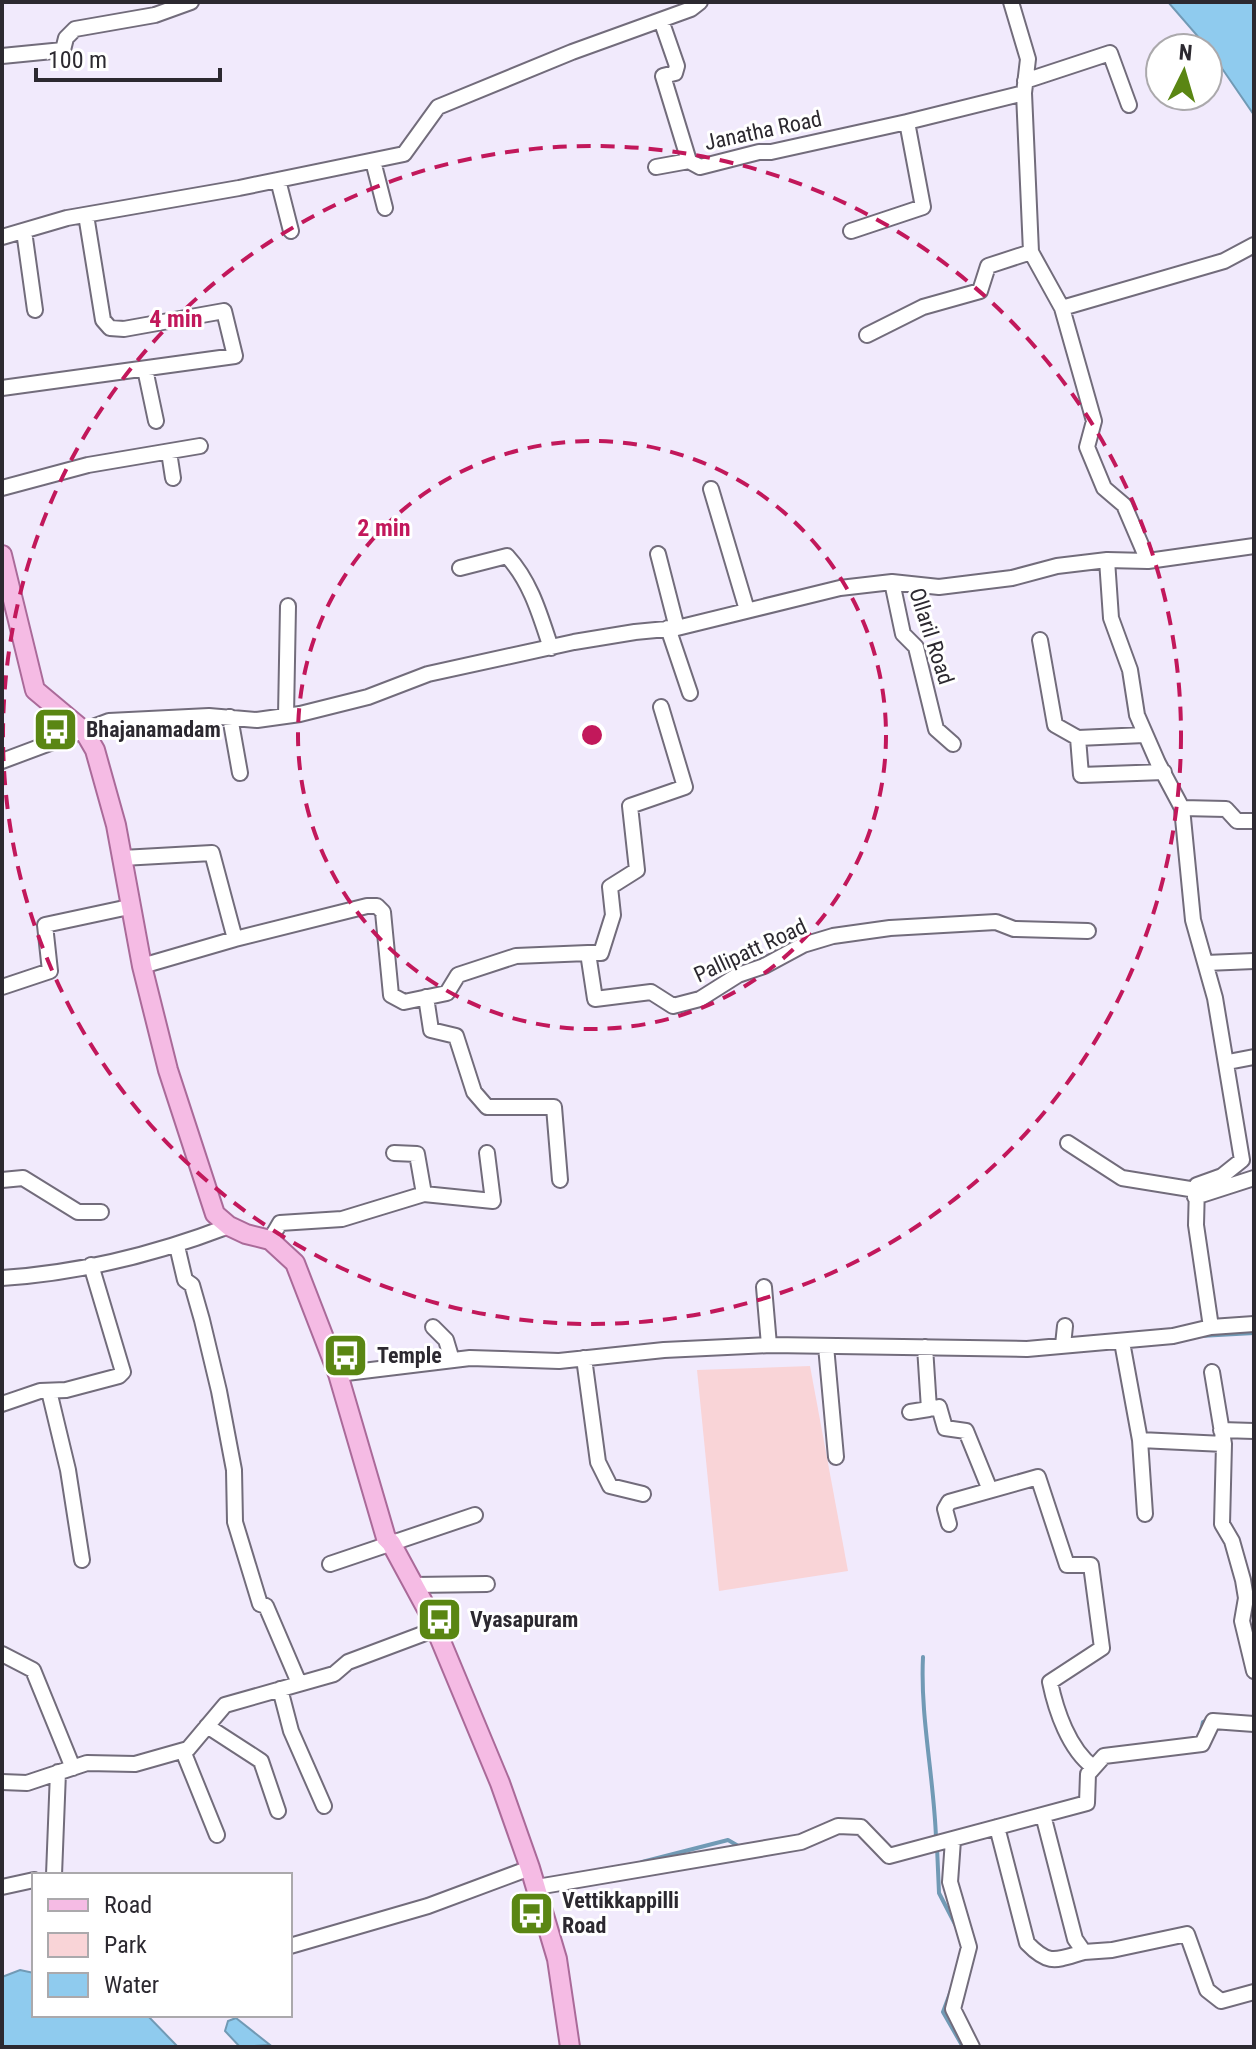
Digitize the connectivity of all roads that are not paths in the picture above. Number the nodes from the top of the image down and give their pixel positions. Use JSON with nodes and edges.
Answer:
{"nodes":[{"id":1,"x":138,"y":2,"type":"edge"},
{"id":2,"x":191,"y":2,"type":"edge"},
{"id":3,"x":700,"y":2,"type":"edge"},
{"id":4,"x":1011,"y":2,"type":"edge"},
{"id":5,"x":144,"y":17,"type":"junction"},
{"id":6,"x":661,"y":20,"type":"junction"},
{"id":7,"x":2,"y":56,"type":"edge"},
{"id":8,"x":1025,"y":87,"type":"junction"},
{"id":9,"x":1129,"y":105,"type":"dead end"},
{"id":10,"x":907,"y":122,"type":"junction"},
{"id":11,"x":814,"y":125,"type":"dead end"},
{"id":12,"x":818,"y":141,"type":"junction"},
{"id":13,"x":373,"y":161,"type":"junction"},
{"id":14,"x":689,"y":161,"type":"junction"},
{"id":15,"x":656,"y":167,"type":"dead end"},
{"id":16,"x":278,"y":180,"type":"junction"},
{"id":17,"x":385,"y":208,"type":"dead end"},
{"id":18,"x":86,"y":215,"type":"junction"},
{"id":19,"x":24,"y":231,"type":"junction"},
{"id":20,"x":291,"y":231,"type":"dead end"},
{"id":21,"x":851,"y":231,"type":"dead end"},
{"id":22,"x":2,"y":237,"type":"edge"},
{"id":23,"x":1254,"y":245,"type":"edge"},
{"id":24,"x":1031,"y":252,"type":"junction"},
{"id":25,"x":1062,"y":308,"type":"junction"},
{"id":26,"x":35,"y":310,"type":"dead end"},
{"id":27,"x":867,"y":335,"type":"dead end"},
{"id":28,"x":145,"y":369,"type":"junction"},
{"id":29,"x":2,"y":388,"type":"edge"},
{"id":30,"x":156,"y":421,"type":"dead end"},
{"id":31,"x":200,"y":446,"type":"dead end"},
{"id":32,"x":169,"y":452,"type":"junction"},
{"id":33,"x":173,"y":478,"type":"dead end"},
{"id":34,"x":2,"y":488,"type":"edge"},
{"id":35,"x":711,"y":489,"type":"dead end"},
{"id":36,"x":1254,"y":546,"type":"edge"},
{"id":37,"x":658,"y":554,"type":"dead end"},
{"id":38,"x":2,"y":555,"type":"edge"},
{"id":39,"x":1107,"y":560,"type":"junction"},
{"id":40,"x":1148,"y":561,"type":"junction"},
{"id":41,"x":460,"y":568,"type":"dead end"},
{"id":42,"x":892,"y":582,"type":"junction"},
{"id":43,"x":288,"y":606,"type":"dead end"},
{"id":44,"x":747,"y":610,"type":"junction"},
{"id":45,"x":673,"y":628,"type":"junction"},
{"id":46,"x":1040,"y":640,"type":"dead end"},
{"id":47,"x":551,"y":648,"type":"junction"},
{"id":48,"x":690,"y":693,"type":"dead end"},
{"id":49,"x":661,"y":707,"type":"dead end"},
{"id":50,"x":286,"y":716,"type":"junction"},
{"id":51,"x":230,"y":717,"type":"junction"},
{"id":52,"x":84,"y":731,"type":"junction"},
{"id":53,"x":1144,"y":735,"type":"junction"},
{"id":54,"x":1078,"y":738,"type":"junction"},
{"id":55,"x":953,"y":744,"type":"dead end"},
{"id":56,"x":2,"y":761,"type":"edge"},
{"id":57,"x":1164,"y":772,"type":"junction"},
{"id":58,"x":240,"y":773,"type":"dead end"},
{"id":59,"x":1182,"y":808,"type":"junction"},
{"id":60,"x":1254,"y":821,"type":"edge"},
{"id":61,"x":122,"y":858,"type":"junction"},
{"id":62,"x":129,"y":907,"type":"junction"},
{"id":63,"x":1088,"y":931,"type":"dead end"},
{"id":64,"x":235,"y":939,"type":"junction"},
{"id":65,"x":588,"y":953,"type":"junction"},
{"id":66,"x":1254,"y":961,"type":"edge"},
{"id":67,"x":1206,"y":963,"type":"junction"},
{"id":68,"x":142,"y":966,"type":"junction"},
{"id":69,"x":2,"y":987,"type":"edge"},
{"id":70,"x":426,"y":997,"type":"junction"},
{"id":71,"x":1254,"y":1057,"type":"edge"},
{"id":72,"x":1228,"y":1062,"type":"junction"},
{"id":73,"x":1068,"y":1143,"type":"dead end"},
{"id":74,"x":394,"y":1153,"type":"dead end"},
{"id":75,"x":487,"y":1153,"type":"dead end"},
{"id":76,"x":1254,"y":1178,"type":"edge"},
{"id":77,"x":2,"y":1180,"type":"edge"},
{"id":78,"x":560,"y":1180,"type":"dead end"},
{"id":79,"x":424,"y":1194,"type":"junction"},
{"id":80,"x":1195,"y":1194,"type":"junction"},
{"id":81,"x":101,"y":1212,"type":"dead end"},
{"id":82,"x":229,"y":1226,"type":"junction"},
{"id":83,"x":270,"y":1240,"type":"junction"},
{"id":84,"x":177,"y":1246,"type":"junction"},
{"id":85,"x":91,"y":1265,"type":"junction"},
{"id":86,"x":2,"y":1278,"type":"edge"},
{"id":87,"x":764,"y":1287,"type":"dead end"},
{"id":88,"x":1254,"y":1324,"type":"edge"},
{"id":89,"x":1065,"y":1326,"type":"dead end"},
{"id":90,"x":433,"y":1327,"type":"dead end"},
{"id":91,"x":1211,"y":1327,"type":"junction"},
{"id":92,"x":1122,"y":1342,"type":"junction"},
{"id":93,"x":769,"y":1345,"type":"junction"},
{"id":94,"x":1063,"y":1345,"type":"junction"},
{"id":95,"x":826,"y":1346,"type":"junction"},
{"id":96,"x":925,"y":1347,"type":"junction"},
{"id":97,"x":584,"y":1358,"type":"junction"},
{"id":98,"x":452,"y":1360,"type":"junction"},
{"id":99,"x":1212,"y":1372,"type":"dead end"},
{"id":100,"x":338,"y":1374,"type":"junction"},
{"id":101,"x":49,"y":1391,"type":"junction"},
{"id":102,"x":2,"y":1404,"type":"edge"},
{"id":103,"x":929,"y":1409,"type":"junction"},
{"id":104,"x":910,"y":1412,"type":"dead end"},
{"id":105,"x":1254,"y":1431,"type":"edge"},
{"id":106,"x":1222,"y":1437,"type":"junction"},
{"id":107,"x":1140,"y":1440,"type":"junction"},
{"id":108,"x":836,"y":1457,"type":"dead end"},
{"id":109,"x":990,"y":1490,"type":"junction"},
{"id":110,"x":643,"y":1494,"type":"dead end"},
{"id":111,"x":1145,"y":1514,"type":"dead end"},
{"id":112,"x":475,"y":1515,"type":"dead end"},
{"id":113,"x":949,"y":1524,"type":"dead end"},
{"id":114,"x":391,"y":1543,"type":"junction"},
{"id":115,"x":82,"y":1560,"type":"dead end"},
{"id":116,"x":330,"y":1564,"type":"dead end"},
{"id":117,"x":487,"y":1584,"type":"dead end"},
{"id":118,"x":414,"y":1585,"type":"junction"},
{"id":119,"x":436,"y":1629,"type":"junction"},
{"id":120,"x":2,"y":1654,"type":"edge"},
{"id":121,"x":1254,"y":1671,"type":"edge"},
{"id":122,"x":299,"y":1683,"type":"junction"},
{"id":123,"x":280,"y":1689,"type":"junction"},
{"id":124,"x":1254,"y":1724,"type":"edge"},
{"id":125,"x":207,"y":1726,"type":"junction"},
{"id":126,"x":183,"y":1751,"type":"junction"},
{"id":127,"x":1093,"y":1767,"type":"junction"},
{"id":128,"x":73,"y":1768,"type":"junction"},
{"id":129,"x":58,"y":1772,"type":"junction"},
{"id":130,"x":2,"y":1782,"type":"edge"},
{"id":131,"x":324,"y":1806,"type":"dead end"},
{"id":132,"x":278,"y":1811,"type":"dead end"},
{"id":133,"x":1043,"y":1815,"type":"junction"},
{"id":134,"x":997,"y":1827,"type":"junction"},
{"id":135,"x":217,"y":1835,"type":"dead end"},
{"id":136,"x":953,"y":1840,"type":"junction"},
{"id":137,"x":530,"y":1868,"type":"junction"},
{"id":138,"x":54,"y":1873,"type":"edge"},
{"id":139,"x":32,"y":1880,"type":"edge"},
{"id":140,"x":2,"y":1887,"type":"edge"},
{"id":141,"x":537,"y":1887,"type":"junction"},
{"id":142,"x":295,"y":1944,"type":"edge"},
{"id":143,"x":1084,"y":1952,"type":"junction"},
{"id":144,"x":1254,"y":1992,"type":"edge"},
{"id":145,"x":570,"y":2047,"type":"edge"},
{"id":146,"x":972,"y":2047,"type":"edge"}],
"edges":[{"from":1,"to":5,"type":"street"},
{"from":2,"to":5,"type":"street"},
{"from":3,"to":6,"type":"street"},
{"from":4,"to":8,"type":"street"},
{"from":5,"to":7,"type":"street"},
{"from":6,"to":13,"type":"street"},
{"from":6,"to":14,"type":"street","name":"Janatha Road"},
{"from":8,"to":9,"type":"street","name":"Janatha Road"},
{"from":8,"to":10,"type":"street","name":"Janatha Road"},
{"from":8,"to":24,"type":"street"},
{"from":10,"to":12,"type":"street","name":"Janatha Road"},
{"from":10,"to":21,"type":"street"},
{"from":11,"to":12,"type":"street"},
{"from":12,"to":14,"type":"street","name":"Janatha Road"},
{"from":13,"to":16,"type":"street"},
{"from":13,"to":17,"type":"street"},
{"from":14,"to":15,"type":"street"},
{"from":16,"to":18,"type":"street"},
{"from":16,"to":20,"type":"street"},
{"from":18,"to":19,"type":"street"},
{"from":18,"to":28,"type":"street"},
{"from":19,"to":22,"type":"street"},
{"from":19,"to":26,"type":"street"},
{"from":23,"to":25,"type":"street"},
{"from":24,"to":25,"type":"street"},
{"from":24,"to":27,"type":"street"},
{"from":25,"to":40,"type":"street"},
{"from":28,"to":29,"type":"street"},
{"from":28,"to":30,"type":"street"},
{"from":31,"to":32,"type":"street"},
{"from":32,"to":33,"type":"street"},
{"from":32,"to":34,"type":"street"},
{"from":35,"to":44,"type":"street"},
{"from":36,"to":40,"type":"street"},
{"from":37,"to":45,"type":"street"},
{"from":38,"to":52,"type":"main road"},
{"from":39,"to":40,"type":"street"},
{"from":39,"to":42,"type":"street"},
{"from":39,"to":53,"type":"street"},
{"from":41,"to":47,"type":"street"},
{"from":42,"to":44,"type":"street"},
{"from":42,"to":55,"type":"street","name":"Ollaril Road"},
{"from":43,"to":50,"type":"street"},
{"from":44,"to":45,"type":"street"},
{"from":45,"to":47,"type":"street"},
{"from":45,"to":48,"type":"street"},
{"from":46,"to":54,"type":"street"},
{"from":47,"to":50,"type":"street"},
{"from":49,"to":65,"type":"street"},
{"from":50,"to":51,"type":"street"},
{"from":51,"to":52,"type":"street"},
{"from":51,"to":58,"type":"street"},
{"from":52,"to":56,"type":"street"},
{"from":52,"to":61,"type":"main road"},
{"from":53,"to":54,"type":"street"},
{"from":53,"to":57,"type":"street"},
{"from":54,"to":57,"type":"street"},
{"from":57,"to":59,"type":"street"},
{"from":59,"to":60,"type":"street"},
{"from":59,"to":67,"type":"street"},
{"from":61,"to":62,"type":"main road"},
{"from":61,"to":64,"type":"street"},
{"from":62,"to":68,"type":"main road"},
{"from":62,"to":69,"type":"street"},
{"from":63,"to":65,"type":"street","name":"Pallipatt Road"},
{"from":64,"to":68,"type":"street"},
{"from":64,"to":70,"type":"street"},
{"from":65,"to":70,"type":"street"},
{"from":66,"to":67,"type":"street"},
{"from":67,"to":72,"type":"street"},
{"from":68,"to":82,"type":"main road"},
{"from":70,"to":78,"type":"street"},
{"from":71,"to":72,"type":"street"},
{"from":72,"to":80,"type":"street"},
{"from":73,"to":80,"type":"street"},
{"from":74,"to":79,"type":"street"},
{"from":75,"to":79,"type":"street"},
{"from":76,"to":80,"type":"street"},
{"from":77,"to":81,"type":"street"},
{"from":79,"to":83,"type":"street"},
{"from":80,"to":91,"type":"street"},
{"from":82,"to":83,"type":"main road"},
{"from":82,"to":84,"type":"street"},
{"from":83,"to":100,"type":"main road"},
{"from":84,"to":85,"type":"street"},
{"from":84,"to":122,"type":"street"},
{"from":85,"to":86,"type":"street"},
{"from":85,"to":101,"type":"street"},
{"from":87,"to":93,"type":"street"},
{"from":88,"to":91,"type":"street"},
{"from":89,"to":94,"type":"street"},
{"from":90,"to":98,"type":"street"},
{"from":91,"to":92,"type":"street"},
{"from":92,"to":94,"type":"street"},
{"from":92,"to":107,"type":"street"},
{"from":93,"to":95,"type":"street"},
{"from":93,"to":97,"type":"street"},
{"from":94,"to":96,"type":"street"},
{"from":95,"to":96,"type":"street"},
{"from":95,"to":108,"type":"street"},
{"from":96,"to":103,"type":"street"},
{"from":97,"to":98,"type":"street"},
{"from":97,"to":110,"type":"street"},
{"from":98,"to":100,"type":"street"},
{"from":99,"to":106,"type":"street"},
{"from":100,"to":114,"type":"main road"},
{"from":101,"to":102,"type":"street"},
{"from":101,"to":115,"type":"street"},
{"from":103,"to":104,"type":"street"},
{"from":103,"to":109,"type":"street"},
{"from":105,"to":106,"type":"street"},
{"from":106,"to":107,"type":"street"},
{"from":106,"to":121,"type":"street"},
{"from":107,"to":111,"type":"street"},
{"from":109,"to":113,"type":"street"},
{"from":109,"to":127,"type":"street"},
{"from":112,"to":114,"type":"street"},
{"from":114,"to":116,"type":"street"},
{"from":114,"to":118,"type":"main road"},
{"from":117,"to":118,"type":"street"},
{"from":118,"to":119,"type":"main road"},
{"from":119,"to":122,"type":"street"},
{"from":119,"to":137,"type":"main road"},
{"from":120,"to":128,"type":"street"},
{"from":122,"to":123,"type":"street"},
{"from":123,"to":125,"type":"street"},
{"from":123,"to":131,"type":"street"},
{"from":124,"to":127,"type":"street"},
{"from":125,"to":126,"type":"street"},
{"from":125,"to":132,"type":"street"},
{"from":126,"to":128,"type":"street"},
{"from":126,"to":135,"type":"street"},
{"from":127,"to":133,"type":"street"},
{"from":128,"to":129,"type":"street"},
{"from":129,"to":130,"type":"street"},
{"from":129,"to":138,"type":"street"},
{"from":133,"to":134,"type":"street"},
{"from":133,"to":143,"type":"street"},
{"from":134,"to":136,"type":"street"},
{"from":134,"to":143,"type":"street"},
{"from":136,"to":141,"type":"street"},
{"from":136,"to":146,"type":"street"},
{"from":137,"to":141,"type":"main road"},
{"from":137,"to":142,"type":"street"},
{"from":139,"to":140,"type":"street"},
{"from":141,"to":145,"type":"main road"},
{"from":143,"to":144,"type":"street"}]}
